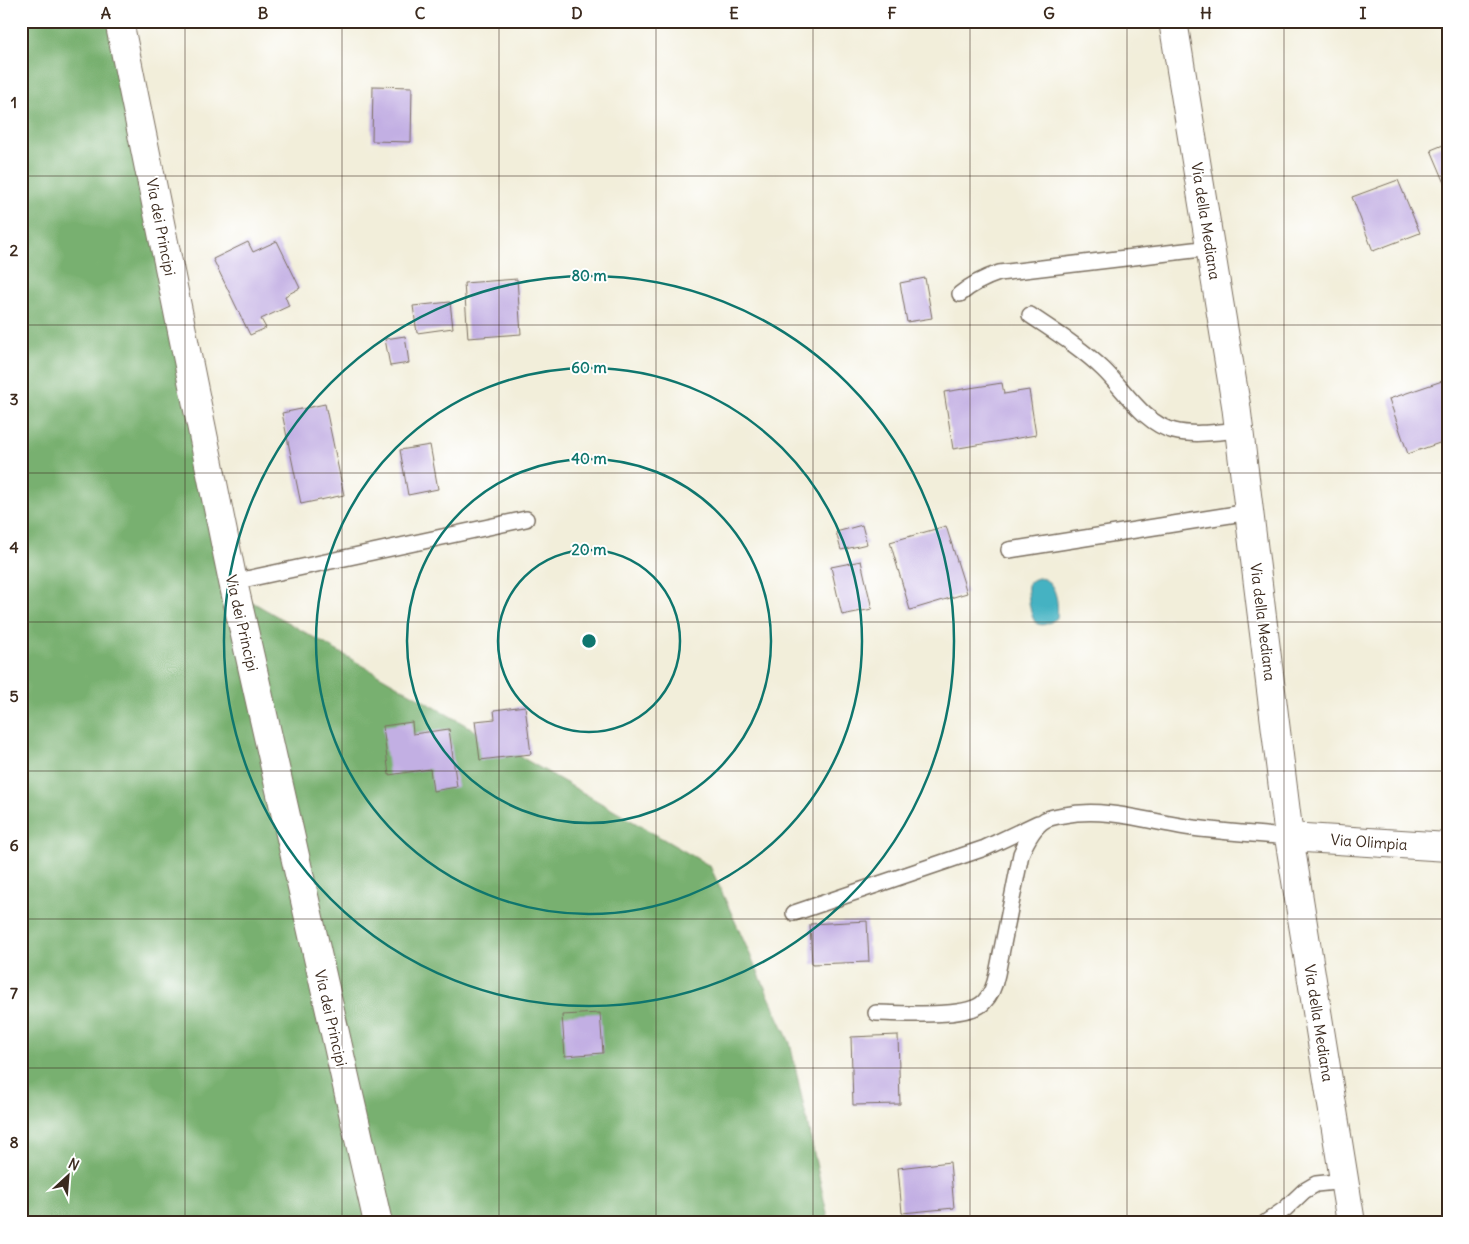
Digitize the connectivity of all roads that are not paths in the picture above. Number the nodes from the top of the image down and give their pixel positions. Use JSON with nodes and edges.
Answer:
{"nodes":[{"id":1,"x":119,"y":21,"type":"edge"},
{"id":2,"x":1173,"y":21,"type":"edge"},
{"id":3,"x":1210,"y":248,"type":"junction"},
{"id":4,"x":960,"y":294,"type":"dead end"},
{"id":5,"x":1030,"y":315,"type":"dead end"},
{"id":6,"x":1239,"y":430,"type":"junction"},
{"id":7,"x":1249,"y":512,"type":"junction"},
{"id":8,"x":526,"y":519,"type":"dead end"},
{"id":9,"x":1009,"y":550,"type":"dead end"},
{"id":10,"x":233,"y":582,"type":"junction"},
{"id":11,"x":1045,"y":820,"type":"junction"},
{"id":12,"x":1289,"y":837,"type":"junction"},
{"id":13,"x":1448,"y":847,"type":"edge"},
{"id":14,"x":794,"y":913,"type":"dead end"},
{"id":15,"x":876,"y":1013,"type":"dead end"},
{"id":16,"x":1344,"y":1181,"type":"junction"},
{"id":17,"x":378,"y":1223,"type":"edge"},
{"id":18,"x":1265,"y":1223,"type":"edge"},
{"id":19,"x":1351,"y":1223,"type":"edge"}],
"edges":[{"from":1,"to":10,"type":"street","name":"Via dei Principi"},
{"from":2,"to":3,"type":"street","name":"Via della Mediana"},
{"from":3,"to":4,"type":"lane"},
{"from":3,"to":6,"type":"street","name":"Via della Mediana"},
{"from":5,"to":6,"type":"lane"},
{"from":6,"to":7,"type":"street","name":"Via della Mediana"},
{"from":7,"to":9,"type":"lane"},
{"from":7,"to":12,"type":"street","name":"Via della Mediana"},
{"from":8,"to":10,"type":"lane"},
{"from":10,"to":17,"type":"street","name":"Via dei Principi"},
{"from":11,"to":12,"type":"lane"},
{"from":11,"to":14,"type":"lane"},
{"from":11,"to":15,"type":"lane"},
{"from":12,"to":13,"type":"street","name":"Via Olimpia"},
{"from":12,"to":16,"type":"street","name":"Via della Mediana"},
{"from":16,"to":18,"type":"lane"},
{"from":16,"to":19,"type":"street","name":"Via della Mediana"}]}
